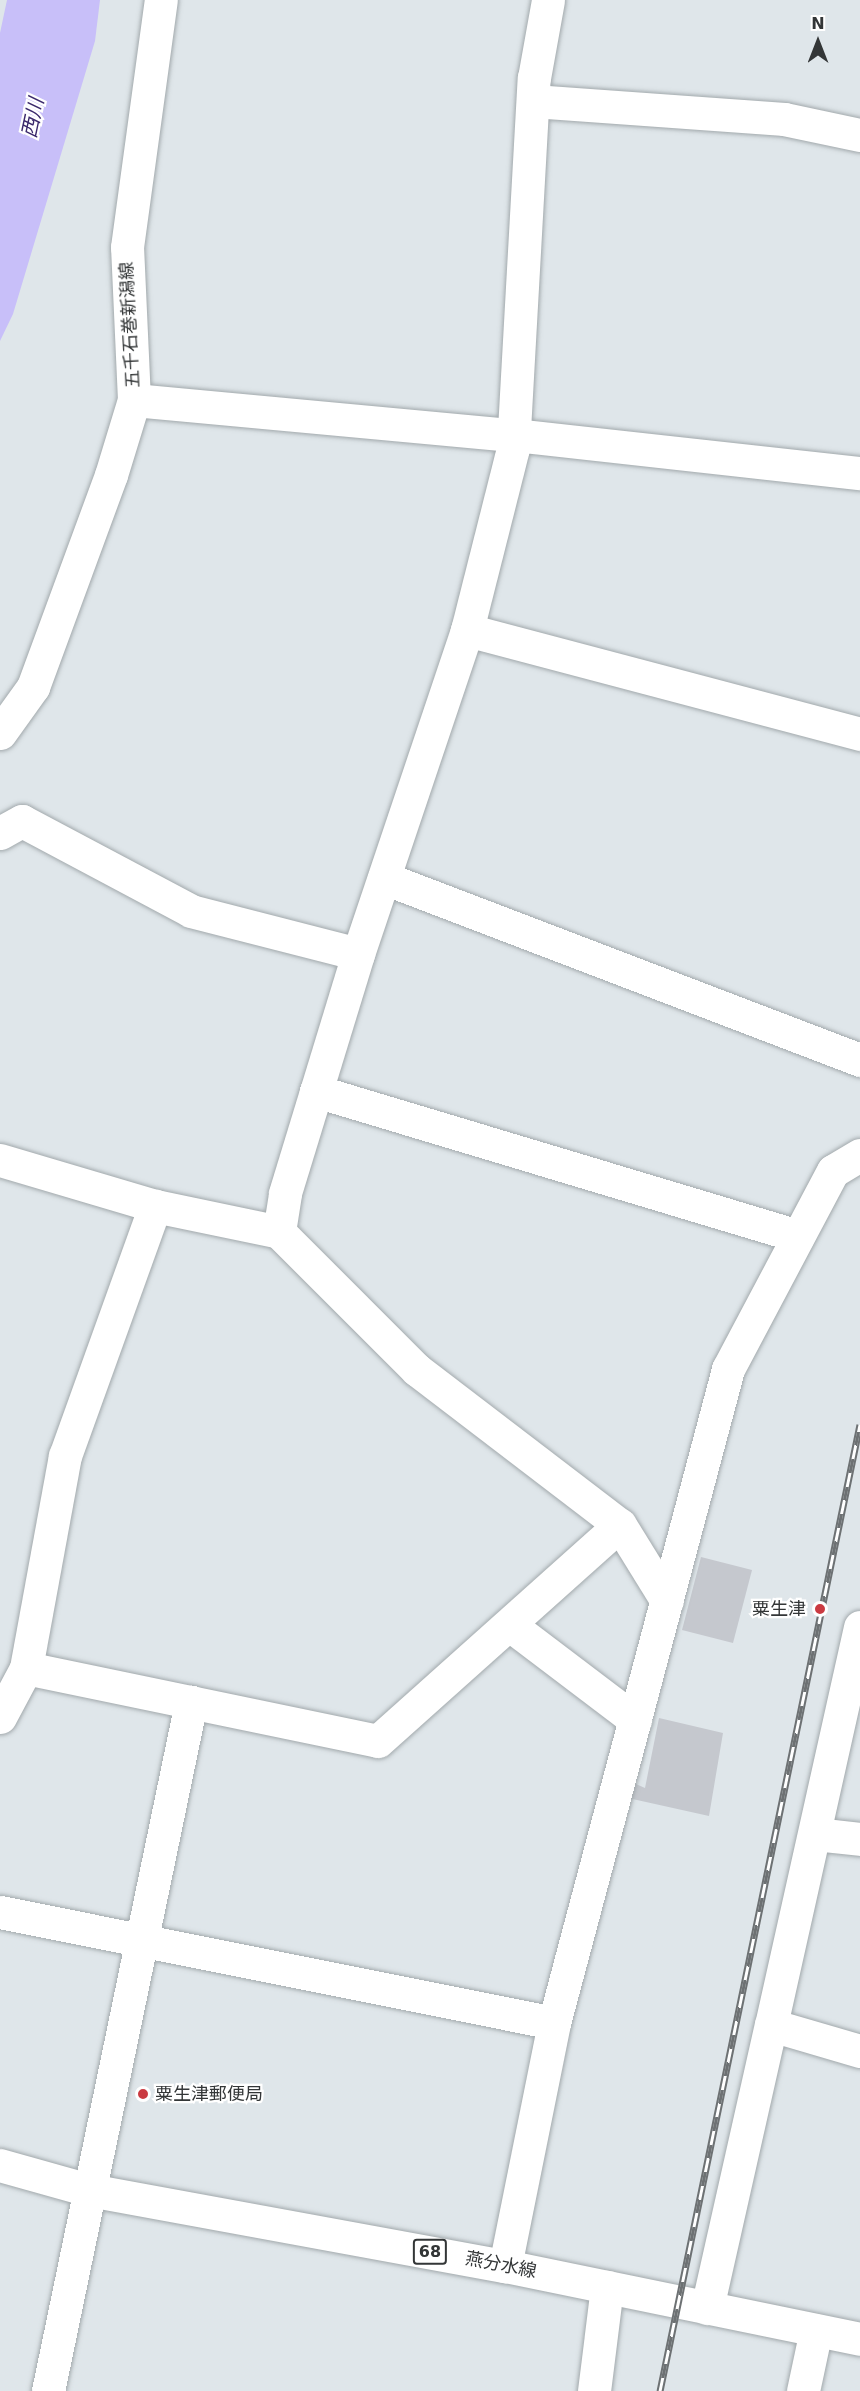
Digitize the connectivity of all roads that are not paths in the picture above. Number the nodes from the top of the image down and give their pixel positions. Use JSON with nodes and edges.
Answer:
{"nodes":[{"id":1,"x":161,"y":0,"type":"edge"},
{"id":2,"x":548,"y":0,"type":"edge"},
{"id":3,"x":533,"y":101,"type":"junction"},
{"id":4,"x":860,"y":135,"type":"edge"},
{"id":5,"x":134,"y":400,"type":"junction"},
{"id":6,"x":514,"y":435,"type":"junction"},
{"id":7,"x":860,"y":473,"type":"edge"},
{"id":8,"x":467,"y":630,"type":"junction"},
{"id":9,"x":0,"y":733,"type":"edge"},
{"id":10,"x":860,"y":734,"type":"edge"},
{"id":11,"x":0,"y":833,"type":"edge"},
{"id":12,"x":384,"y":878,"type":"junction"},
{"id":13,"x":358,"y":954,"type":"junction"},
{"id":14,"x":860,"y":1060,"type":"edge"},
{"id":15,"x":316,"y":1091,"type":"junction"},
{"id":16,"x":860,"y":1155,"type":"edge"},
{"id":17,"x":0,"y":1160,"type":"edge"},
{"id":18,"x":155,"y":1206,"type":"junction"},
{"id":19,"x":279,"y":1232,"type":"junction"},
{"id":20,"x":798,"y":1236,"type":"junction"},
{"id":21,"x":620,"y":1525,"type":"junction"},
{"id":22,"x":667,"y":1601,"type":"junction"},
{"id":23,"x":510,"y":1625,"type":"junction"},
{"id":24,"x":859,"y":1640,"type":"edge"},
{"id":25,"x":10,"y":1690,"type":"edge"},
{"id":26,"x":190,"y":1702,"type":"junction"},
{"id":27,"x":635,"y":1720,"type":"junction"},
{"id":28,"x":815,"y":1834,"type":"junction"},
{"id":29,"x":860,"y":1839,"type":"edge"},
{"id":30,"x":0,"y":1912,"type":"edge"},
{"id":31,"x":144,"y":1941,"type":"junction"},
{"id":32,"x":554,"y":2023,"type":"junction"},
{"id":33,"x":771,"y":2025,"type":"junction"},
{"id":34,"x":860,"y":2051,"type":"edge"},
{"id":35,"x":0,"y":2165,"type":"edge"},
{"id":36,"x":89,"y":2190,"type":"junction"},
{"id":37,"x":505,"y":2266,"type":"junction"},
{"id":38,"x":608,"y":2287,"type":"junction"},
{"id":39,"x":707,"y":2308,"type":"junction"},
{"id":40,"x":816,"y":2330,"type":"junction"},
{"id":41,"x":860,"y":2339,"type":"edge"},
{"id":42,"x":48,"y":2391,"type":"edge"},
{"id":43,"x":594,"y":2391,"type":"edge"},
{"id":44,"x":803,"y":2391,"type":"edge"}],
"edges":[{"from":1,"to":5,"type":"street","name":"五千石巻新潟線"},
{"from":2,"to":3,"type":"street"},
{"from":3,"to":4,"type":"street"},
{"from":3,"to":6,"type":"street"},
{"from":5,"to":6,"type":"street"},
{"from":5,"to":9,"type":"street","name":"五千石巻新潟線"},
{"from":6,"to":7,"type":"street"},
{"from":6,"to":8,"type":"street"},
{"from":8,"to":10,"type":"street"},
{"from":8,"to":12,"type":"street"},
{"from":11,"to":13,"type":"street"},
{"from":12,"to":13,"type":"street"},
{"from":12,"to":14,"type":"street"},
{"from":13,"to":15,"type":"street"},
{"from":15,"to":19,"type":"street"},
{"from":15,"to":20,"type":"street"},
{"from":16,"to":20,"type":"street"},
{"from":17,"to":18,"type":"street"},
{"from":18,"to":19,"type":"street"},
{"from":18,"to":25,"type":"street"},
{"from":19,"to":21,"type":"street"},
{"from":20,"to":22,"type":"street"},
{"from":21,"to":22,"type":"street"},
{"from":21,"to":23,"type":"street"},
{"from":22,"to":27,"type":"street"},
{"from":23,"to":26,"type":"street"},
{"from":23,"to":27,"type":"street"},
{"from":24,"to":28,"type":"street"},
{"from":25,"to":26,"type":"street"},
{"from":26,"to":31,"type":"street"},
{"from":27,"to":32,"type":"street"},
{"from":28,"to":29,"type":"street"},
{"from":28,"to":33,"type":"street"},
{"from":30,"to":31,"type":"street"},
{"from":31,"to":32,"type":"street"},
{"from":31,"to":36,"type":"street"},
{"from":32,"to":37,"type":"street"},
{"from":33,"to":34,"type":"street"},
{"from":33,"to":39,"type":"street"},
{"from":35,"to":36,"type":"street","name":"燕分水線","number":"68"},
{"from":36,"to":37,"type":"street","name":"燕分水線","number":"68"},
{"from":36,"to":42,"type":"street"},
{"from":37,"to":38,"type":"street","name":"燕分水線","number":"68"},
{"from":38,"to":39,"type":"street","name":"燕分水線","number":"68"},
{"from":38,"to":43,"type":"street"},
{"from":39,"to":40,"type":"street","name":"燕分水線","number":"68"},
{"from":40,"to":41,"type":"street","name":"燕分水線","number":"68"},
{"from":40,"to":44,"type":"street"}]}
